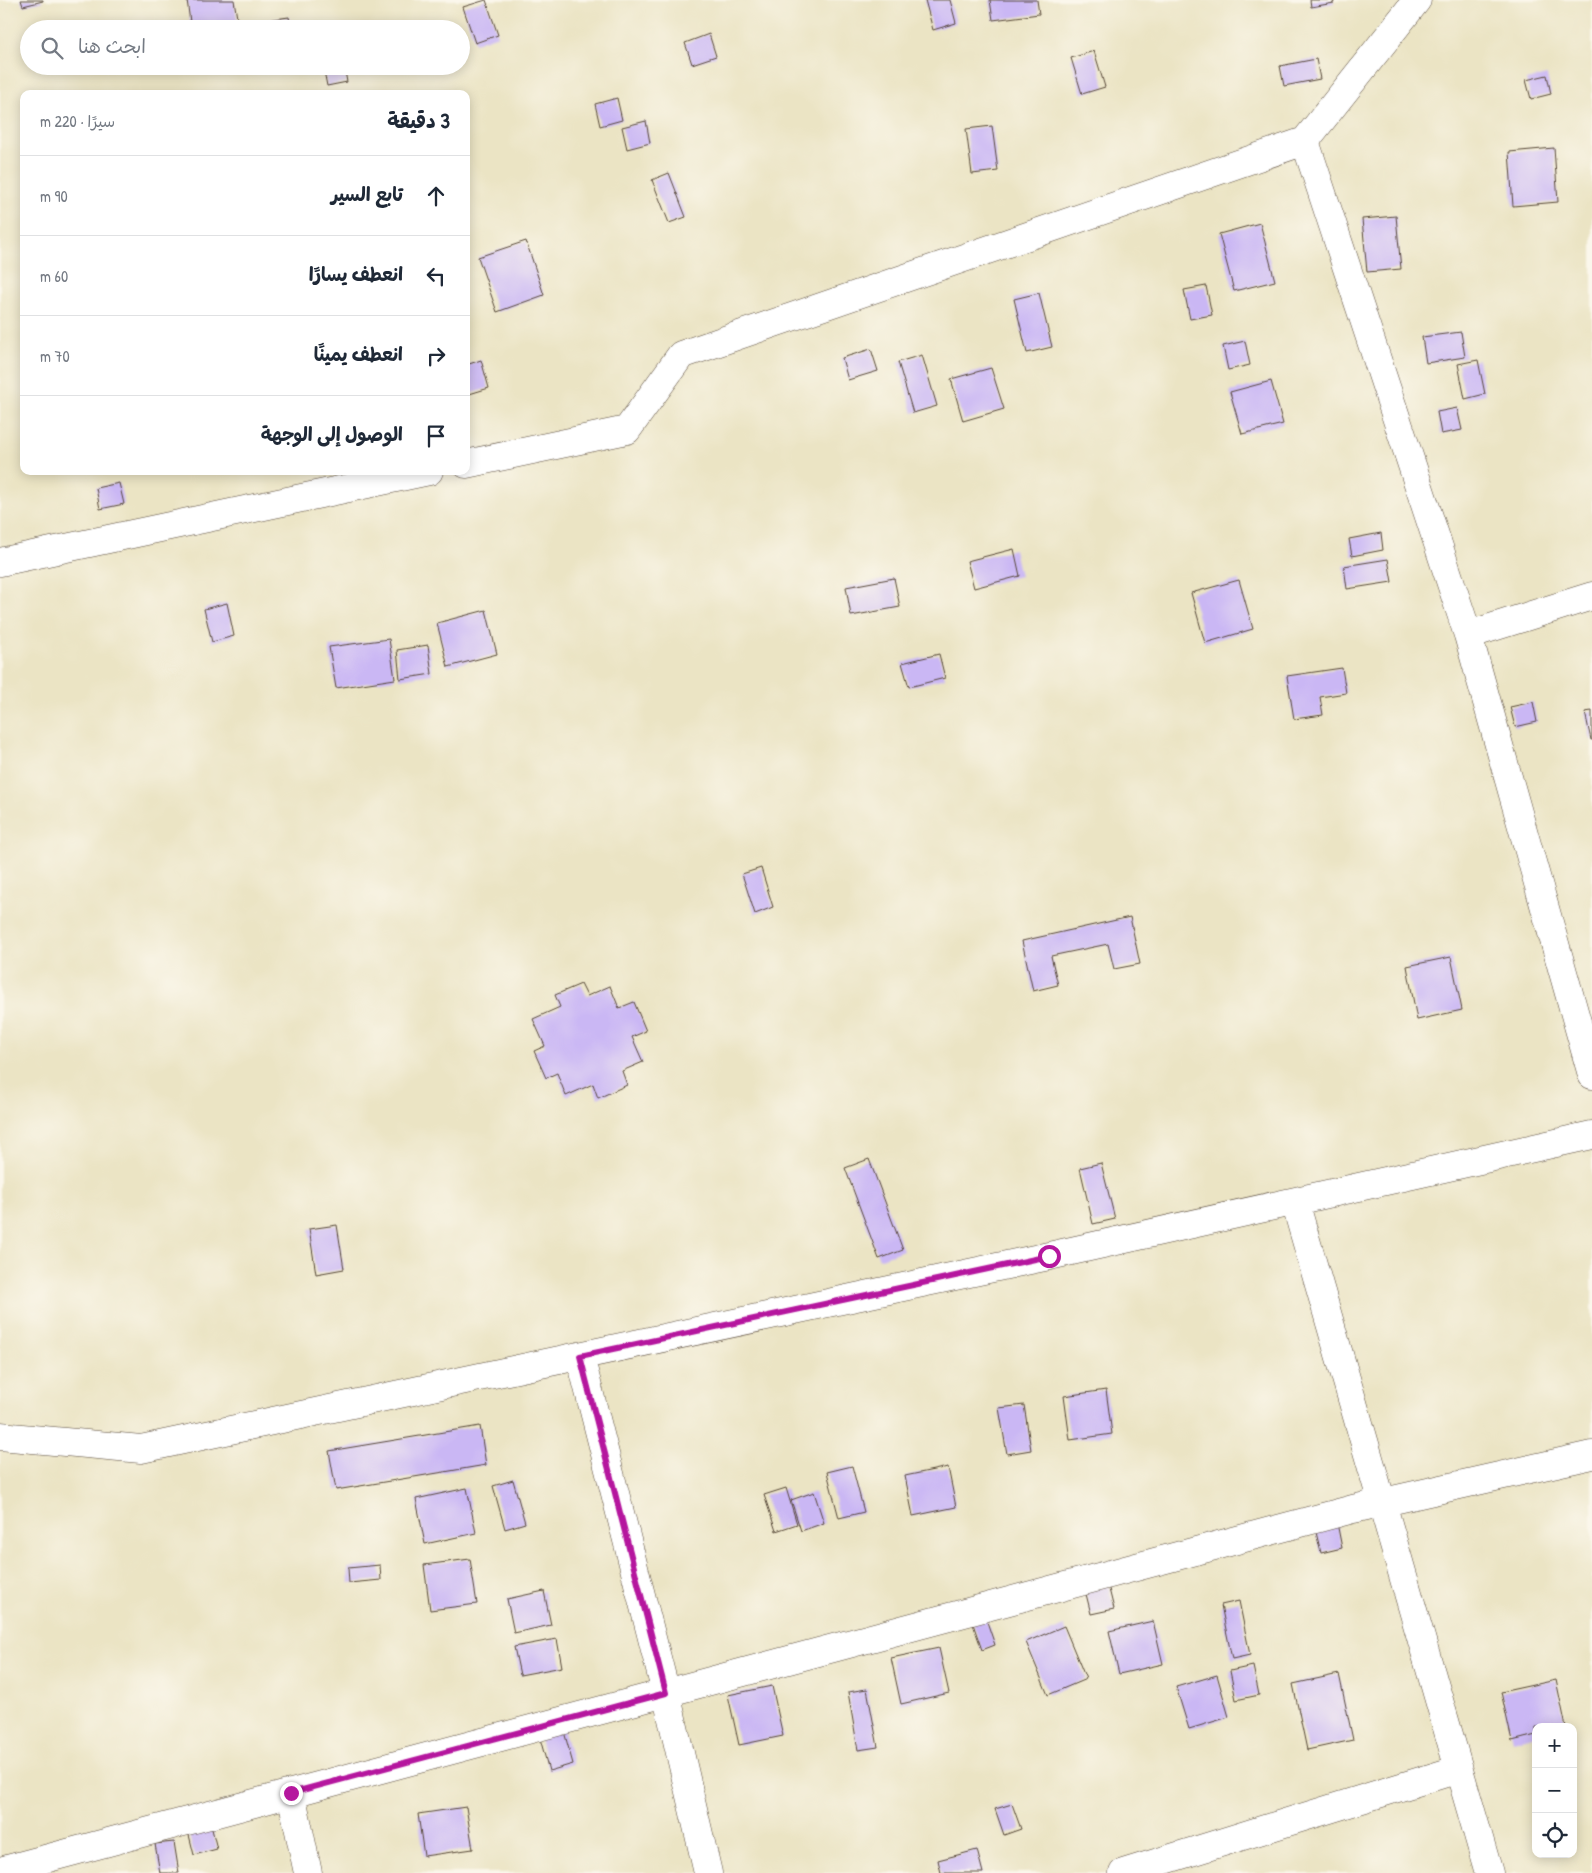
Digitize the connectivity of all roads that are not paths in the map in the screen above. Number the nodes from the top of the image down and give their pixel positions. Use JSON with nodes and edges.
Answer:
{"nodes":[{"id":1,"x":1417,"y":0,"type":"edge"},
{"id":2,"x":1304,"y":141,"type":"junction"},
{"id":3,"x":470,"y":463,"type":"edge"},
{"id":4,"x":411,"y":475,"type":"edge"},
{"id":5,"x":0,"y":562,"type":"edge"},
{"id":6,"x":1592,"y":596,"type":"edge"},
{"id":7,"x":1468,"y":635,"type":"junction"},
{"id":8,"x":1592,"y":1075,"type":"edge"},
{"id":9,"x":1592,"y":1135,"type":"edge"},
{"id":10,"x":1295,"y":1202,"type":"junction"},
{"id":11,"x":580,"y":1356,"type":"junction"},
{"id":12,"x":0,"y":1436,"type":"edge"},
{"id":13,"x":1592,"y":1455,"type":"edge"},
{"id":14,"x":1382,"y":1503,"type":"junction"},
{"id":15,"x":666,"y":1693,"type":"junction"},
{"id":16,"x":1459,"y":1769,"type":"junction"},
{"id":17,"x":291,"y":1793,"type":"junction"},
{"id":18,"x":0,"y":1871,"type":"edge"},
{"id":19,"x":308,"y":1873,"type":"edge"},
{"id":20,"x":708,"y":1873,"type":"edge"},
{"id":21,"x":1123,"y":1873,"type":"edge"},
{"id":22,"x":1489,"y":1873,"type":"edge"}],
"edges":[{"from":1,"to":2,"type":"street"},
{"from":2,"to":3,"type":"street"},
{"from":2,"to":7,"type":"street"},
{"from":4,"to":5,"type":"street"},
{"from":6,"to":7,"type":"street"},
{"from":7,"to":8,"type":"street"},
{"from":9,"to":10,"type":"street"},
{"from":10,"to":11,"type":"street"},
{"from":10,"to":14,"type":"street"},
{"from":11,"to":12,"type":"street"},
{"from":11,"to":15,"type":"street"},
{"from":13,"to":14,"type":"street"},
{"from":14,"to":15,"type":"street"},
{"from":14,"to":16,"type":"street"},
{"from":15,"to":17,"type":"street"},
{"from":15,"to":20,"type":"street"},
{"from":16,"to":21,"type":"street"},
{"from":16,"to":22,"type":"street"},
{"from":17,"to":18,"type":"street"},
{"from":17,"to":19,"type":"street"}]}
